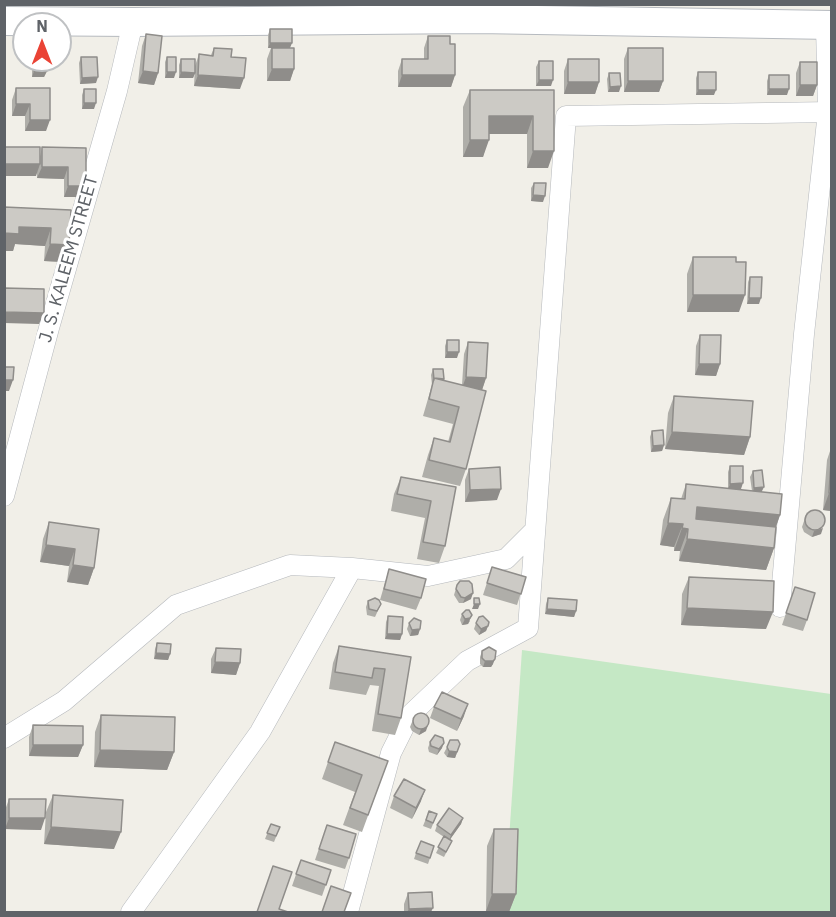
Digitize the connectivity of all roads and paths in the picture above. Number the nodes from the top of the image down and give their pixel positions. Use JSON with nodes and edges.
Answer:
{"nodes":[{"id":1,"x":4,"y":21,"type":"edge"},
{"id":2,"x":132,"y":22,"type":"junction"},
{"id":3,"x":829,"y":25,"type":"edge"},
{"id":4,"x":830,"y":112,"type":"edge"},
{"id":5,"x":10,"y":462,"type":"edge"},
{"id":6,"x":4,"y":496,"type":"edge"},
{"id":7,"x":535,"y":530,"type":"junction"},
{"id":8,"x":352,"y":568,"type":"junction"},
{"id":9,"x":780,"y":607,"type":"dead end"},
{"id":10,"x":4,"y":738,"type":"edge"},
{"id":11,"x":131,"y":912,"type":"edge"},
{"id":12,"x":348,"y":912,"type":"edge"}],
"edges":[{"from":1,"to":2,"type":"main road"},
{"from":2,"to":3,"type":"main road"},
{"from":2,"to":5,"type":"street","name":"J. S. KALEEM STREET"},
{"from":3,"to":4,"type":"street"},
{"from":4,"to":7,"type":"street"},
{"from":4,"to":9,"type":"street"},
{"from":5,"to":6,"type":"street","name":"J. S. KALEEM STREET"},
{"from":7,"to":8,"type":"street"},
{"from":7,"to":12,"type":"street"},
{"from":8,"to":10,"type":"street"},
{"from":8,"to":11,"type":"street"}]}
